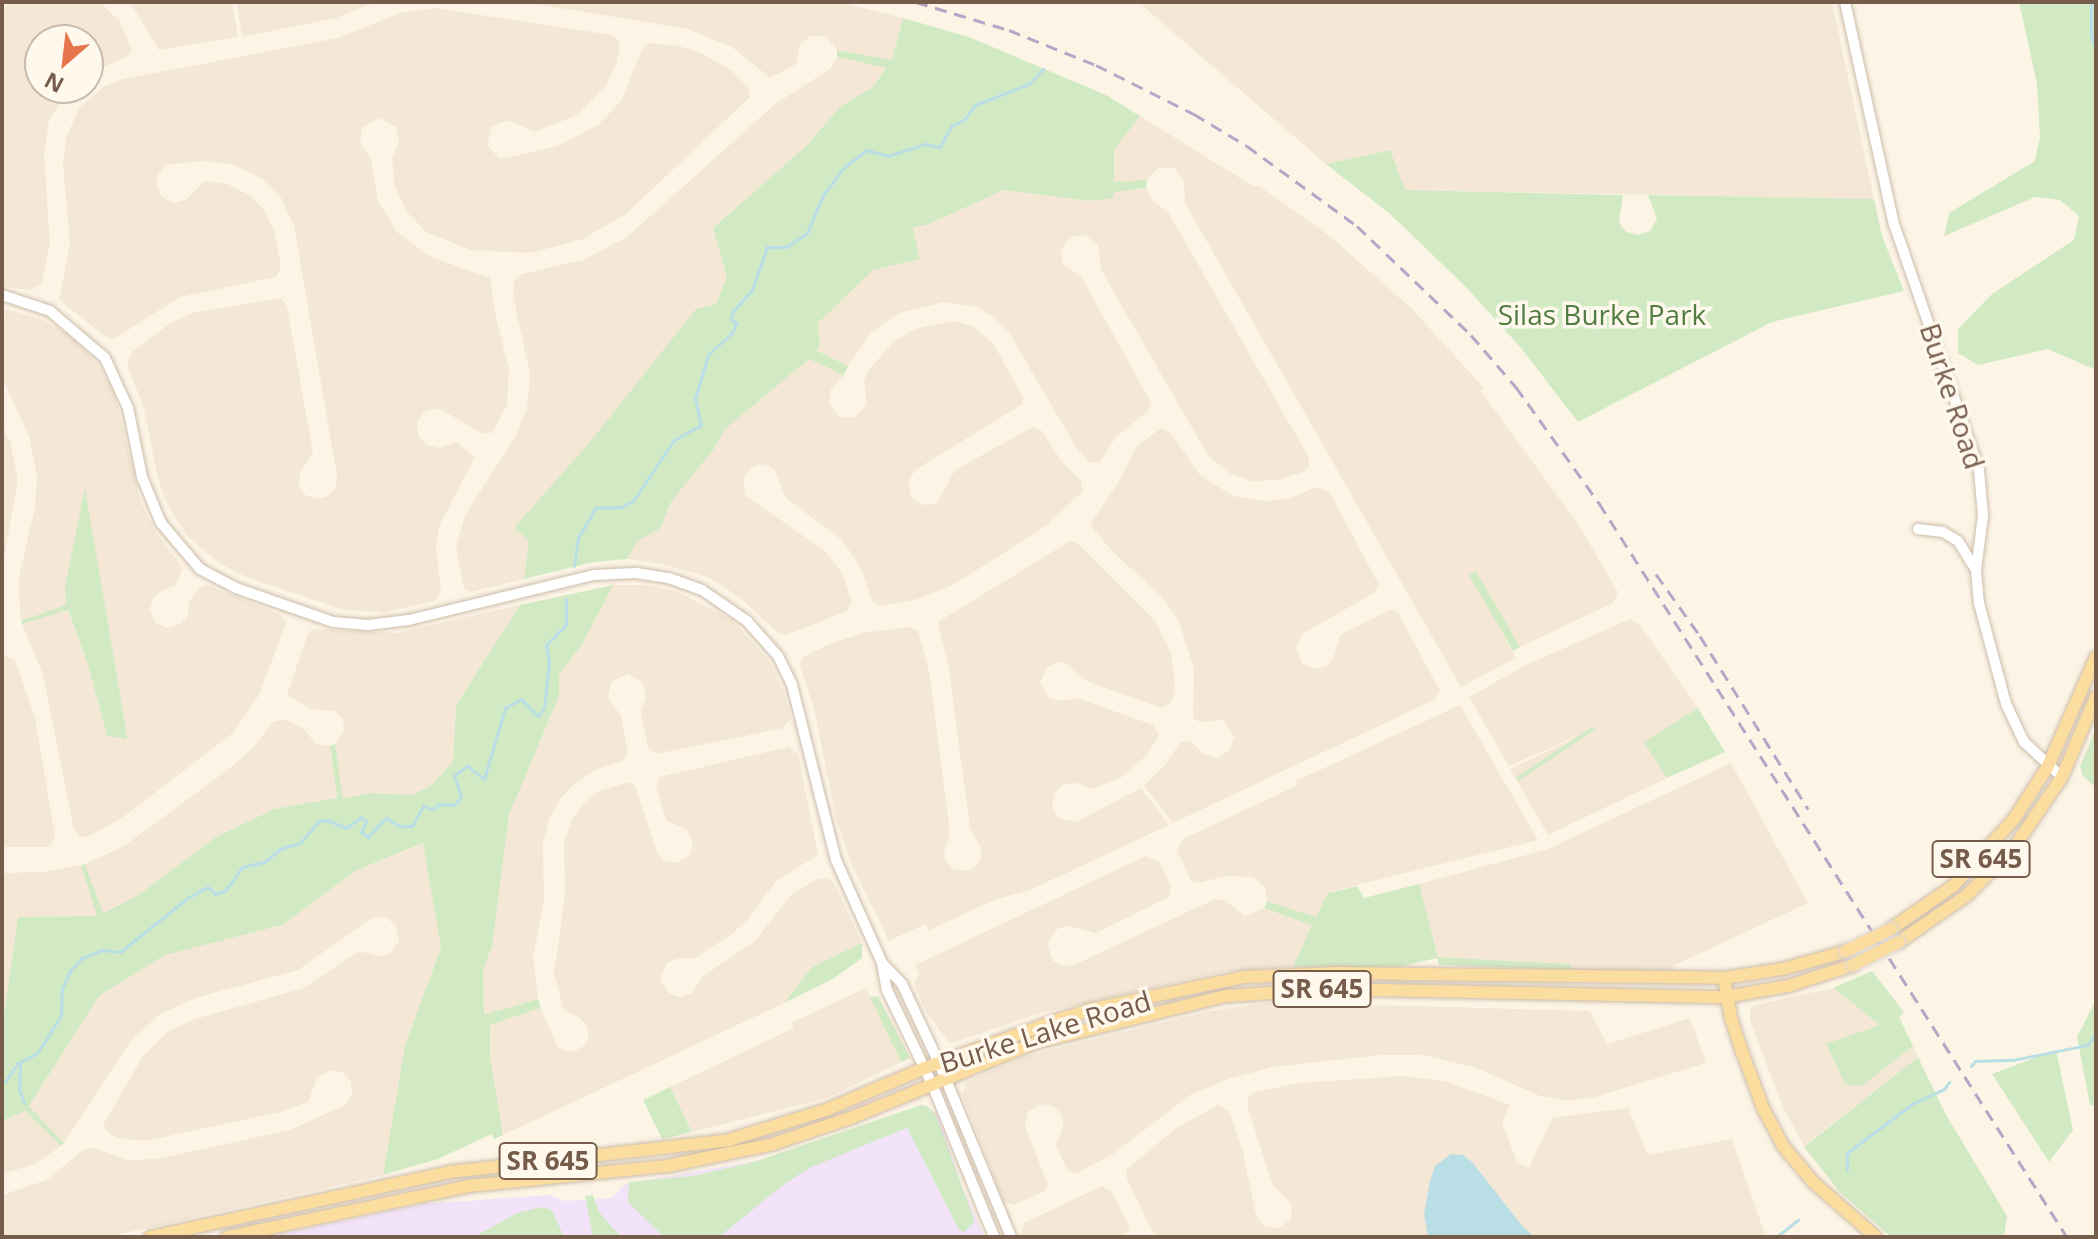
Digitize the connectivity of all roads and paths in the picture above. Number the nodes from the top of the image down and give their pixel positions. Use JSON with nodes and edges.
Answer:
{"nodes":[{"id":1,"x":1845,"y":2,"type":"edge"},
{"id":2,"x":2,"y":295,"type":"edge"},
{"id":3,"x":1918,"y":529,"type":"dead end"},
{"id":4,"x":1976,"y":570,"type":"junction"},
{"id":5,"x":2096,"y":657,"type":"edge"},
{"id":6,"x":2096,"y":697,"type":"edge"},
{"id":7,"x":2048,"y":766,"type":"junction"},
{"id":8,"x":2062,"y":777,"type":"junction"},
{"id":9,"x":882,"y":963,"type":"junction"},
{"id":10,"x":1724,"y":978,"type":"junction"},
{"id":11,"x":1726,"y":997,"type":"junction"},
{"id":12,"x":939,"y":1063,"type":"junction"},
{"id":13,"x":925,"y":1068,"type":"junction"},
{"id":14,"x":946,"y":1079,"type":"junction"},
{"id":15,"x":932,"y":1084,"type":"junction"},
{"id":16,"x":150,"y":1237,"type":"edge"},
{"id":17,"x":227,"y":1237,"type":"edge"},
{"id":18,"x":994,"y":1237,"type":"edge"},
{"id":19,"x":1011,"y":1237,"type":"edge"},
{"id":20,"x":1876,"y":1237,"type":"edge"}],
"edges":[{"from":1,"to":4,"type":"street","name":"Burke Road"},
{"from":2,"to":9,"type":"street"},
{"from":3,"to":4,"type":"street"},
{"from":4,"to":7,"type":"street","name":"Burke Road"},
{"from":5,"to":7,"type":"main road","name":"Burke Lake Road","number":"SR 645"},
{"from":6,"to":8,"type":"main road","name":"Burke Lake Road","number":"SR 645"},
{"from":7,"to":8,"type":"street","name":"Burke Road"},
{"from":7,"to":10,"type":"main road","name":"Burke Lake Road","number":"SR 645","bridge":true},
{"from":8,"to":11,"type":"main road","name":"Burke Lake Road","number":"SR 645","bridge":true},
{"from":9,"to":12,"type":"street"},
{"from":9,"to":13,"type":"street"},
{"from":10,"to":11,"type":"main road"},
{"from":10,"to":12,"type":"main road","name":"Burke Lake Road","number":"SR 645"},
{"from":11,"to":14,"type":"main road","name":"Burke Lake Road","number":"SR 645"},
{"from":11,"to":20,"type":"main road"},
{"from":12,"to":13,"type":"main road","name":"Burke Lake Road","number":"SR 645"},
{"from":12,"to":14,"type":"street"},
{"from":13,"to":15,"type":"street"},
{"from":13,"to":16,"type":"main road","name":"Burke Lake Road","number":"SR 645"},
{"from":14,"to":15,"type":"main road","name":"Burke Lake Road","number":"SR 645"},
{"from":14,"to":19,"type":"street"},
{"from":15,"to":17,"type":"main road","name":"Burke Lake Road","number":"SR 645"},
{"from":15,"to":18,"type":"street"}]}
